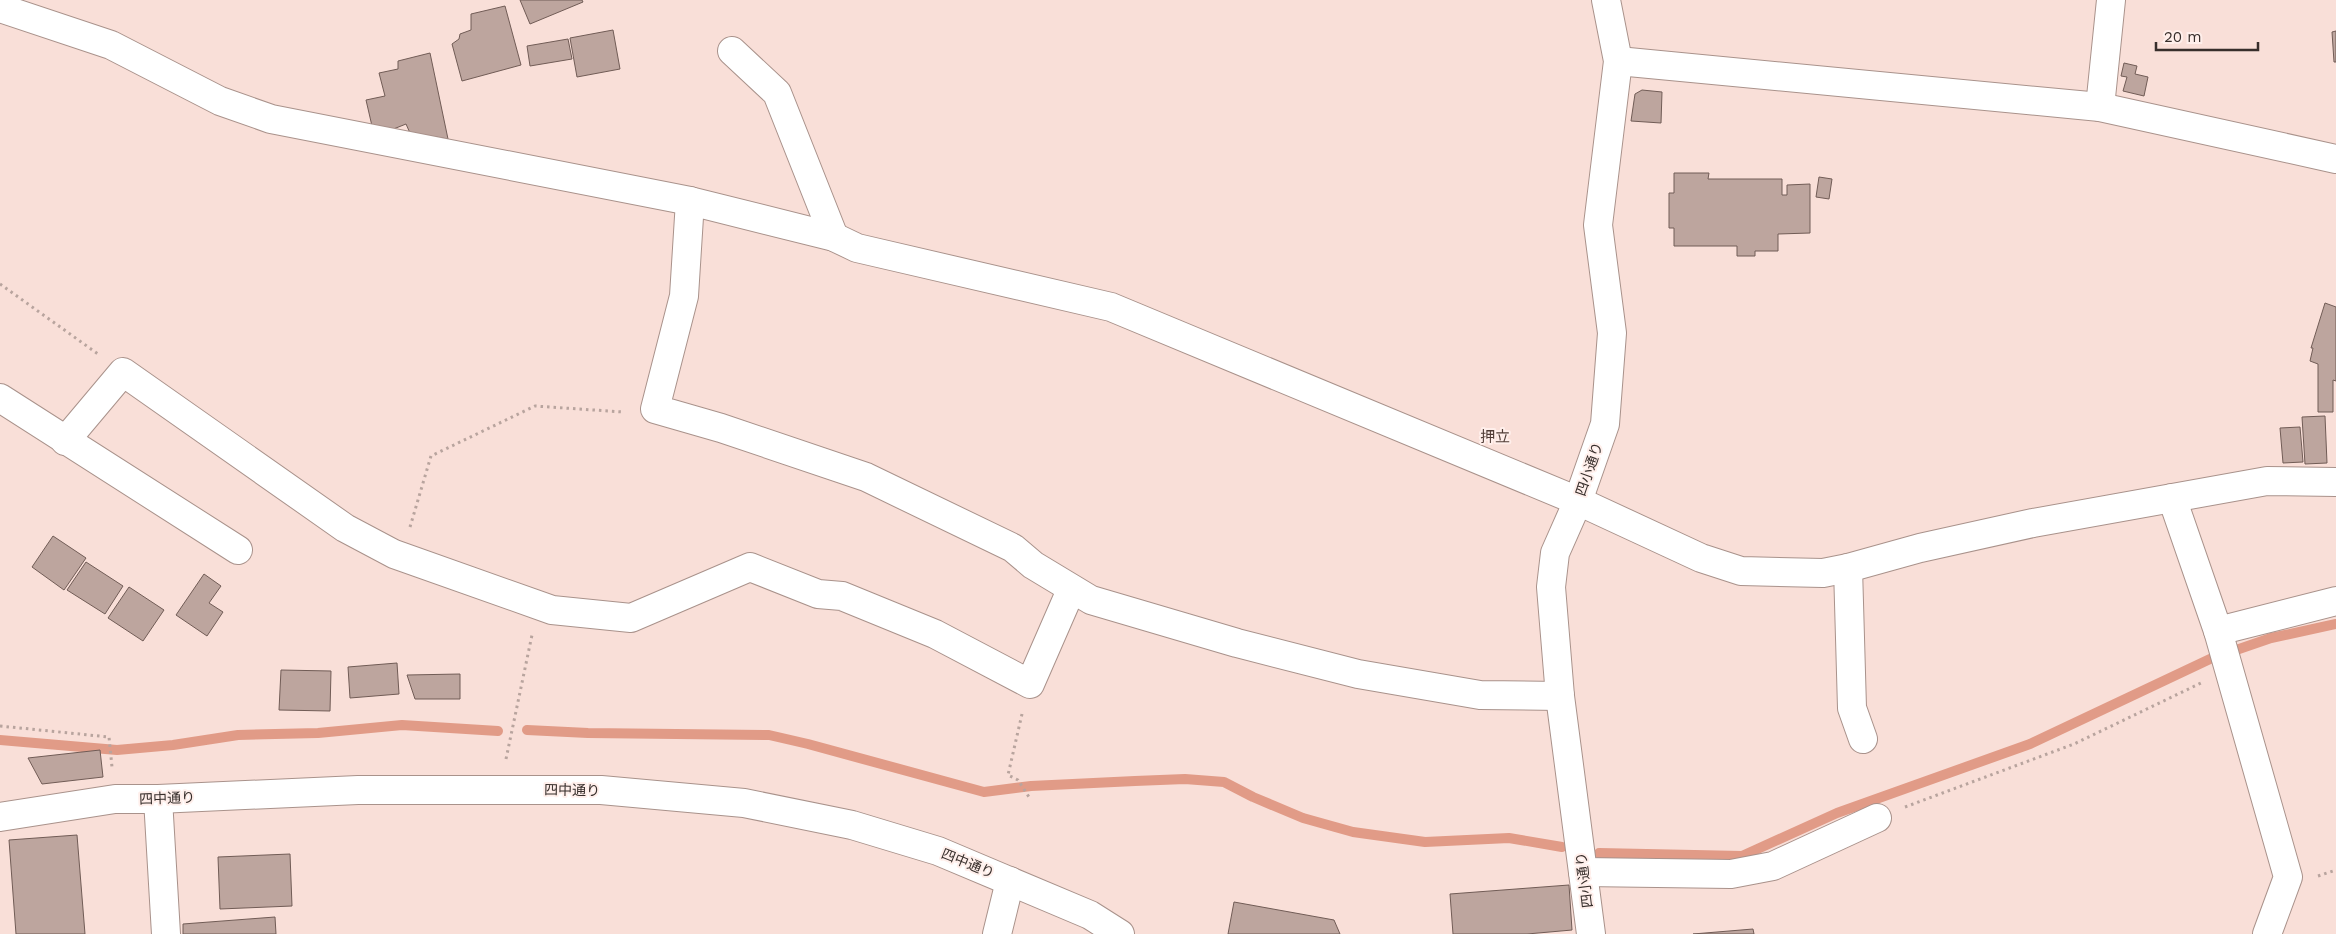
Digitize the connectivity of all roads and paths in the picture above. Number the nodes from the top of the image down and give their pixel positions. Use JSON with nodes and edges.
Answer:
{"nodes":[{"id":1,"x":1606,"y":0,"type":"edge"},
{"id":2,"x":2111,"y":0,"type":"edge"},
{"id":3,"x":0,"y":8,"type":"edge"},
{"id":4,"x":732,"y":51,"type":"dead end"},
{"id":5,"x":1618,"y":60,"type":"junction"},
{"id":6,"x":2100,"y":107,"type":"junction"},
{"id":7,"x":2336,"y":159,"type":"edge"},
{"id":8,"x":690,"y":201,"type":"junction"},
{"id":9,"x":834,"y":237,"type":"junction"},
{"id":10,"x":0,"y":284,"type":"edge"},
{"id":11,"x":123,"y":372,"type":"junction"},
{"id":12,"x":0,"y":398,"type":"edge"},
{"id":13,"x":655,"y":409,"type":"junction"},
{"id":14,"x":65,"y":441,"type":"junction"},
{"id":15,"x":2336,"y":482,"type":"edge"},
{"id":16,"x":2172,"y":498,"type":"junction"},
{"id":17,"x":1578,"y":502,"type":"junction"},
{"id":18,"x":238,"y":550,"type":"dead end"},
{"id":19,"x":401,"y":556,"type":"junction"},
{"id":20,"x":1848,"y":568,"type":"junction"},
{"id":21,"x":1071,"y":590,"type":"junction"},
{"id":22,"x":2336,"y":601,"type":"edge"},
{"id":23,"x":538,"y":605,"type":"junction"},
{"id":24,"x":2218,"y":631,"type":"junction"},
{"id":25,"x":2228,"y":670,"type":"junction"},
{"id":26,"x":1030,"y":684,"type":"junction"},
{"id":27,"x":1560,"y":696,"type":"junction"},
{"id":28,"x":0,"y":726,"type":"edge"},
{"id":29,"x":1863,"y":739,"type":"dead end"},
{"id":30,"x":111,"y":758,"type":"dead end"},
{"id":31,"x":500,"y":788,"type":"junction"},
{"id":32,"x":1029,"y":797,"type":"dead end"},
{"id":33,"x":158,"y":799,"type":"junction"},
{"id":34,"x":0,"y":817,"type":"edge"},
{"id":35,"x":1876,"y":818,"type":"joint"},
{"id":36,"x":1584,"y":872,"type":"junction"},
{"id":37,"x":1010,"y":880,"type":"junction"},
{"id":38,"x":166,"y":934,"type":"edge"},
{"id":39,"x":997,"y":934,"type":"edge"},
{"id":40,"x":1120,"y":934,"type":"edge"},
{"id":41,"x":1591,"y":934,"type":"edge"},
{"id":42,"x":2267,"y":934,"type":"edge"}],
"edges":[{"from":1,"to":5,"type":"street","name":"四小通り"},
{"from":2,"to":6,"type":"street"},
{"from":3,"to":8,"type":"street"},
{"from":4,"to":9,"type":"street"},
{"from":5,"to":6,"type":"street"},
{"from":5,"to":17,"type":"street","name":"四小通り"},
{"from":6,"to":7,"type":"street"},
{"from":8,"to":9,"type":"street"},
{"from":8,"to":13,"type":"street"},
{"from":9,"to":17,"type":"street"},
{"from":10,"to":11,"type":"path"},
{"from":11,"to":14,"type":"street"},
{"from":11,"to":19,"type":"street"},
{"from":12,"to":14,"type":"street"},
{"from":13,"to":19,"type":"path"},
{"from":13,"to":21,"type":"street"},
{"from":14,"to":18,"type":"street"},
{"from":15,"to":16,"type":"street"},
{"from":16,"to":20,"type":"street"},
{"from":16,"to":24,"type":"street"},
{"from":17,"to":20,"type":"street"},
{"from":17,"to":27,"type":"street","name":"四小通り"},
{"from":19,"to":23,"type":"street"},
{"from":20,"to":29,"type":"street"},
{"from":21,"to":26,"type":"street"},
{"from":21,"to":27,"type":"street"},
{"from":22,"to":24,"type":"street"},
{"from":23,"to":26,"type":"street"},
{"from":23,"to":31,"type":"path"},
{"from":24,"to":25,"type":"street"},
{"from":25,"to":35,"type":"path"},
{"from":25,"to":42,"type":"street"},
{"from":26,"to":32,"type":"path"},
{"from":27,"to":36,"type":"street","name":"四小通り"},
{"from":28,"to":30,"type":"path"},
{"from":31,"to":33,"type":"street","name":"四中通り"},
{"from":31,"to":37,"type":"street","name":"四中通り"},
{"from":33,"to":34,"type":"street","name":"四中通り"},
{"from":33,"to":38,"type":"street"},
{"from":35,"to":36,"type":"street"},
{"from":36,"to":41,"type":"street","name":"四小通り"},
{"from":37,"to":39,"type":"street"},
{"from":37,"to":40,"type":"street","name":"四中通り"}]}
